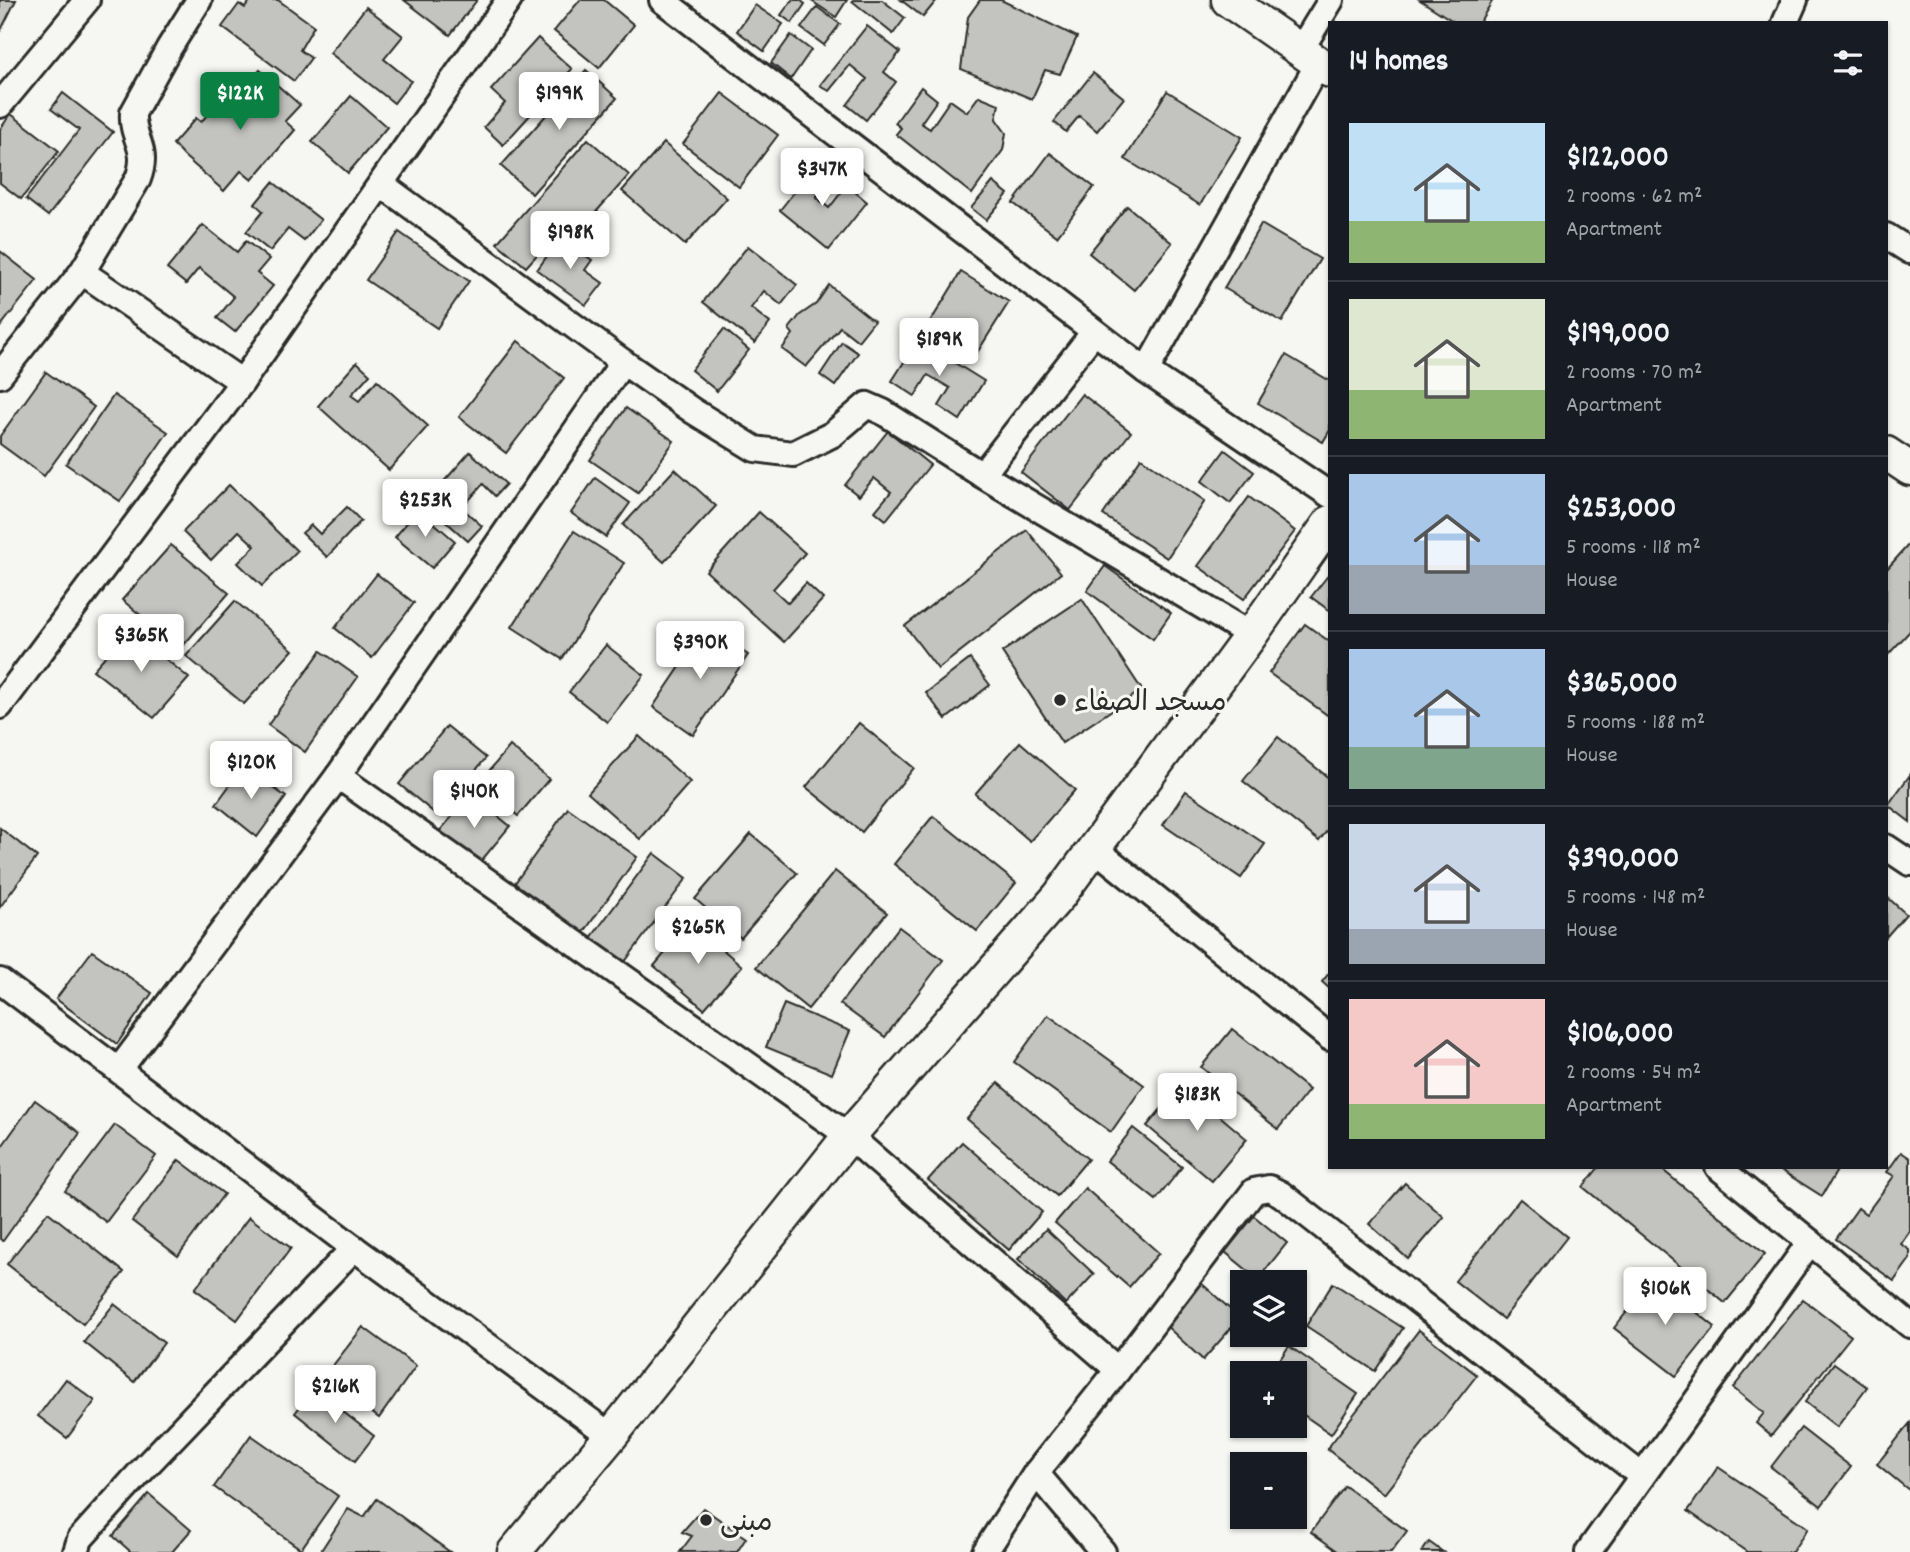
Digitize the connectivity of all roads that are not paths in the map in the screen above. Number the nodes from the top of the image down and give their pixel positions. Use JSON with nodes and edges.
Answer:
{"nodes":[{"id":1,"x":87,"y":0,"type":"edge"},
{"id":2,"x":200,"y":0,"type":"edge"},
{"id":3,"x":509,"y":0,"type":"edge"},
{"id":4,"x":662,"y":0,"type":"edge"},
{"id":5,"x":1228,"y":0,"type":"edge"},
{"id":6,"x":1331,"y":0,"type":"edge"},
{"id":7,"x":1795,"y":0,"type":"edge"},
{"id":8,"x":1786,"y":21,"type":"edge"},
{"id":9,"x":1317,"y":61,"type":"edge"},
{"id":10,"x":0,"y":105,"type":"edge"},
{"id":11,"x":381,"y":184,"type":"junction"},
{"id":12,"x":1888,"y":237,"type":"edge"},
{"id":13,"x":1910,"y":251,"type":"edge"},
{"id":14,"x":82,"y":272,"type":"junction"},
{"id":15,"x":1094,"y":332,"type":"junction"},
{"id":16,"x":623,"y":362,"type":"junction"},
{"id":17,"x":1146,"y":371,"type":"junction"},
{"id":18,"x":0,"y":375,"type":"edge"},
{"id":19,"x":242,"y":382,"type":"junction"},
{"id":20,"x":1888,"y":454,"type":"edge"},
{"id":21,"x":1910,"y":469,"type":"edge"},
{"id":22,"x":982,"y":475,"type":"junction"},
{"id":23,"x":1328,"y":494,"type":"edge"},
{"id":24,"x":1328,"y":526,"type":"edge"},
{"id":25,"x":1251,"y":635,"type":"junction"},
{"id":26,"x":0,"y":706,"type":"edge"},
{"id":27,"x":338,"y":776,"type":"junction"},
{"id":28,"x":1094,"y":848,"type":"junction"},
{"id":29,"x":1888,"y":848,"type":"edge"},
{"id":30,"x":1910,"y":863,"type":"edge"},
{"id":31,"x":0,"y":981,"type":"edge"},
{"id":32,"x":1328,"y":1036,"type":"edge"},
{"id":33,"x":119,"y":1070,"type":"junction"},
{"id":34,"x":849,"y":1136,"type":"junction"},
{"id":35,"x":1720,"y":1169,"type":"edge"},
{"id":36,"x":1810,"y":1242,"type":"junction"},
{"id":37,"x":354,"y":1248,"type":"junction"},
{"id":38,"x":1910,"y":1325,"type":"edge"},
{"id":39,"x":1118,"y":1370,"type":"junction"},
{"id":40,"x":611,"y":1436,"type":"junction"},
{"id":41,"x":1036,"y":1473,"type":"junction"},
{"id":42,"x":1642,"y":1476,"type":"junction"},
{"id":43,"x":76,"y":1552,"type":"edge"},
{"id":44,"x":514,"y":1552,"type":"edge"},
{"id":45,"x":985,"y":1552,"type":"edge"},
{"id":46,"x":1103,"y":1552,"type":"edge"},
{"id":47,"x":1588,"y":1552,"type":"edge"}],
"edges":[{"from":1,"to":10,"type":"street"},
{"from":2,"to":14,"type":"street"},
{"from":3,"to":11,"type":"street"},
{"from":4,"to":15,"type":"street"},
{"from":5,"to":9,"type":"street"},
{"from":6,"to":9,"type":"street"},
{"from":7,"to":8,"type":"street"},
{"from":9,"to":17,"type":"street"},
{"from":11,"to":16,"type":"street"},
{"from":11,"to":19,"type":"street"},
{"from":12,"to":13,"type":"street"},
{"from":14,"to":18,"type":"street"},
{"from":14,"to":19,"type":"street"},
{"from":15,"to":17,"type":"street"},
{"from":15,"to":22,"type":"street"},
{"from":16,"to":22,"type":"street"},
{"from":16,"to":27,"type":"street"},
{"from":17,"to":23,"type":"street"},
{"from":19,"to":26,"type":"street"},
{"from":20,"to":21,"type":"street"},
{"from":22,"to":25,"type":"street"},
{"from":24,"to":25,"type":"street"},
{"from":25,"to":28,"type":"street"},
{"from":27,"to":33,"type":"street"},
{"from":27,"to":34,"type":"street"},
{"from":28,"to":32,"type":"street"},
{"from":28,"to":34,"type":"street"},
{"from":29,"to":30,"type":"street"},
{"from":31,"to":33,"type":"street"},
{"from":33,"to":37,"type":"street"},
{"from":34,"to":39,"type":"street"},
{"from":34,"to":40,"type":"street"},
{"from":35,"to":36,"type":"street"},
{"from":36,"to":38,"type":"street"},
{"from":36,"to":42,"type":"street"},
{"from":37,"to":40,"type":"street"},
{"from":37,"to":43,"type":"street"},
{"from":39,"to":41,"type":"street"},
{"from":39,"to":42,"type":"street"},
{"from":40,"to":44,"type":"street"},
{"from":41,"to":45,"type":"street"},
{"from":41,"to":46,"type":"street"},
{"from":42,"to":47,"type":"street"}]}
